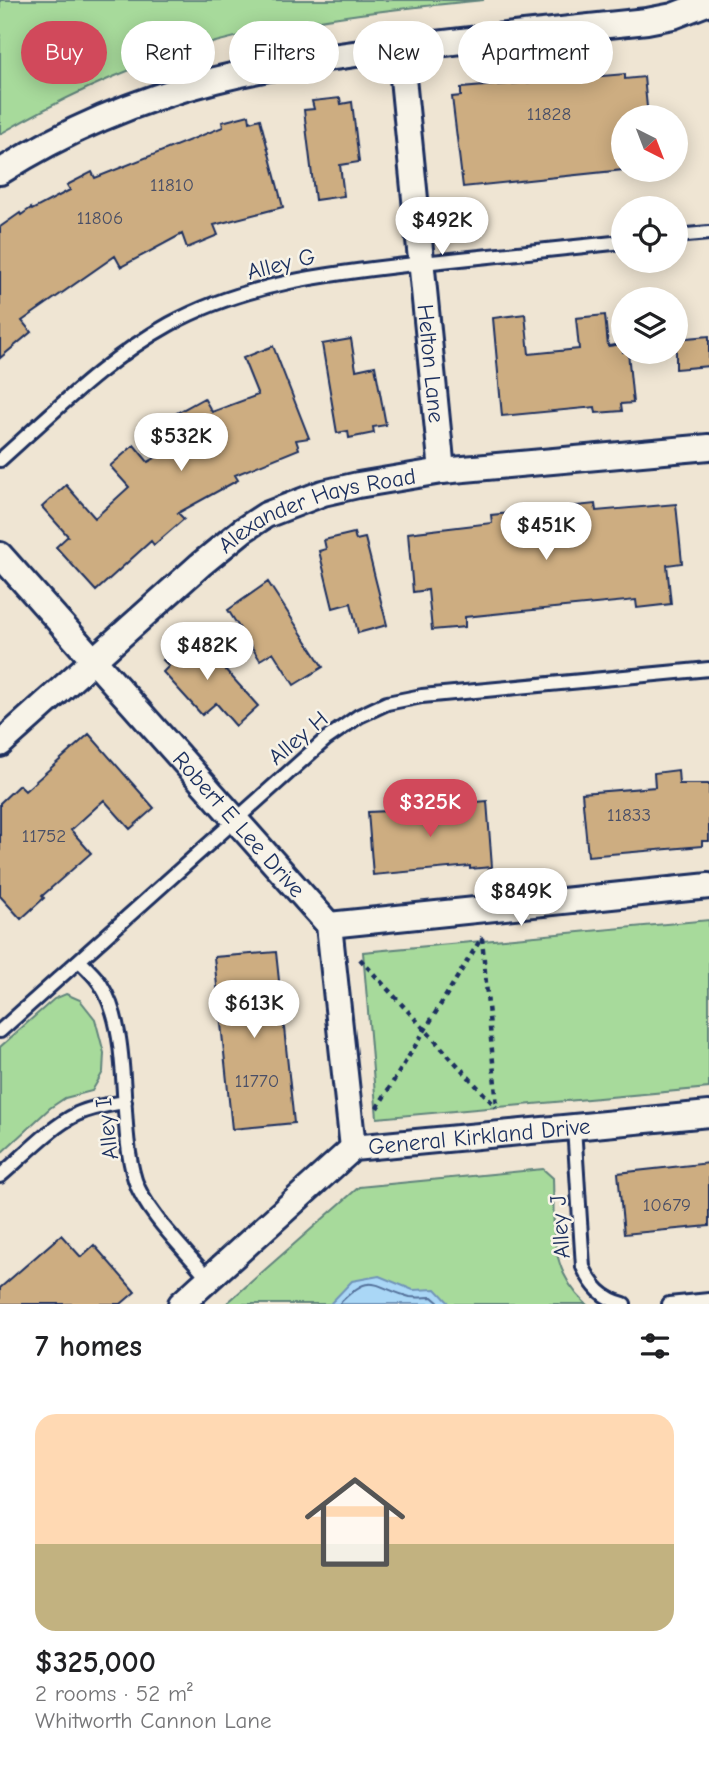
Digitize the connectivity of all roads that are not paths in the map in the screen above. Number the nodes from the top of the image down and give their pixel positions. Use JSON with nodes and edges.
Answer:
{"nodes":[{"id":1,"x":709,"y":2,"type":"edge"},
{"id":2,"x":444,"y":43,"type":"edge"},
{"id":3,"x":353,"y":55,"type":"edge"},
{"id":4,"x":403,"y":84,"type":"edge"},
{"id":5,"x":0,"y":172,"type":"edge"},
{"id":6,"x":709,"y":233,"type":"edge"},
{"id":7,"x":688,"y":235,"type":"edge"},
{"id":8,"x":611,"y":243,"type":"edge"},
{"id":9,"x":420,"y":264,"type":"junction"},
{"id":10,"x":709,"y":447,"type":"edge"},
{"id":11,"x":0,"y":460,"type":"edge"},
{"id":12,"x":442,"y":471,"type":"junction"},
{"id":13,"x":0,"y":555,"type":"edge"},
{"id":14,"x":93,"y":661,"type":"junction"},
{"id":15,"x":709,"y":669,"type":"edge"},
{"id":16,"x":0,"y":744,"type":"edge"},
{"id":17,"x":235,"y":820,"type":"junction"},
{"id":18,"x":709,"y":886,"type":"edge"},
{"id":19,"x":328,"y":925,"type":"junction"},
{"id":20,"x":80,"y":961,"type":"junction"},
{"id":21,"x":0,"y":1031,"type":"edge"},
{"id":22,"x":125,"y":1102,"type":"junction"},
{"id":23,"x":709,"y":1114,"type":"edge"},
{"id":24,"x":574,"y":1127,"type":"junction"},
{"id":25,"x":352,"y":1148,"type":"junction"},
{"id":26,"x":0,"y":1176,"type":"edge"},
{"id":27,"x":209,"y":1279,"type":"junction"},
{"id":28,"x":709,"y":1300,"type":"edge"},
{"id":29,"x":181,"y":1304,"type":"edge"},
{"id":30,"x":624,"y":1304,"type":"edge"},
{"id":31,"x":669,"y":1304,"type":"edge"}],
"edges":[{"from":1,"to":2,"type":"street"},
{"from":3,"to":5,"type":"street"},
{"from":4,"to":9,"type":"street","name":"Helton Lane"},
{"from":6,"to":7,"type":"lane"},
{"from":8,"to":9,"type":"lane","name":"Alley G"},
{"from":9,"to":11,"type":"lane","name":"Alley G"},
{"from":9,"to":12,"type":"street","name":"Helton Lane"},
{"from":10,"to":12,"type":"street","name":"Alexander Hays Road"},
{"from":12,"to":14,"type":"street","name":"Alexander Hays Road"},
{"from":13,"to":14,"type":"street","name":"Robert E Lee Drive"},
{"from":14,"to":16,"type":"street","name":"Alexander Hays Road"},
{"from":14,"to":17,"type":"street","name":"Robert E Lee Drive"},
{"from":15,"to":17,"type":"lane","name":"Alley H"},
{"from":17,"to":19,"type":"street","name":"Robert E Lee Drive"},
{"from":17,"to":20,"type":"lane","name":"Alley H"},
{"from":18,"to":19,"type":"street"},
{"from":19,"to":25,"type":"street"},
{"from":20,"to":21,"type":"lane","name":"Alley H"},
{"from":20,"to":22,"type":"lane","name":"Alley I"},
{"from":22,"to":26,"type":"lane"},
{"from":22,"to":27,"type":"lane","name":"Alley I"},
{"from":23,"to":24,"type":"street","name":"General Kirkland Drive"},
{"from":24,"to":25,"type":"street","name":"General Kirkland Drive"},
{"from":24,"to":30,"type":"lane","name":"Alley J"},
{"from":25,"to":27,"type":"street","name":"General Kirkland Drive"},
{"from":27,"to":29,"type":"street","name":"General Kirkland Drive"},
{"from":28,"to":31,"type":"lane"}]}
